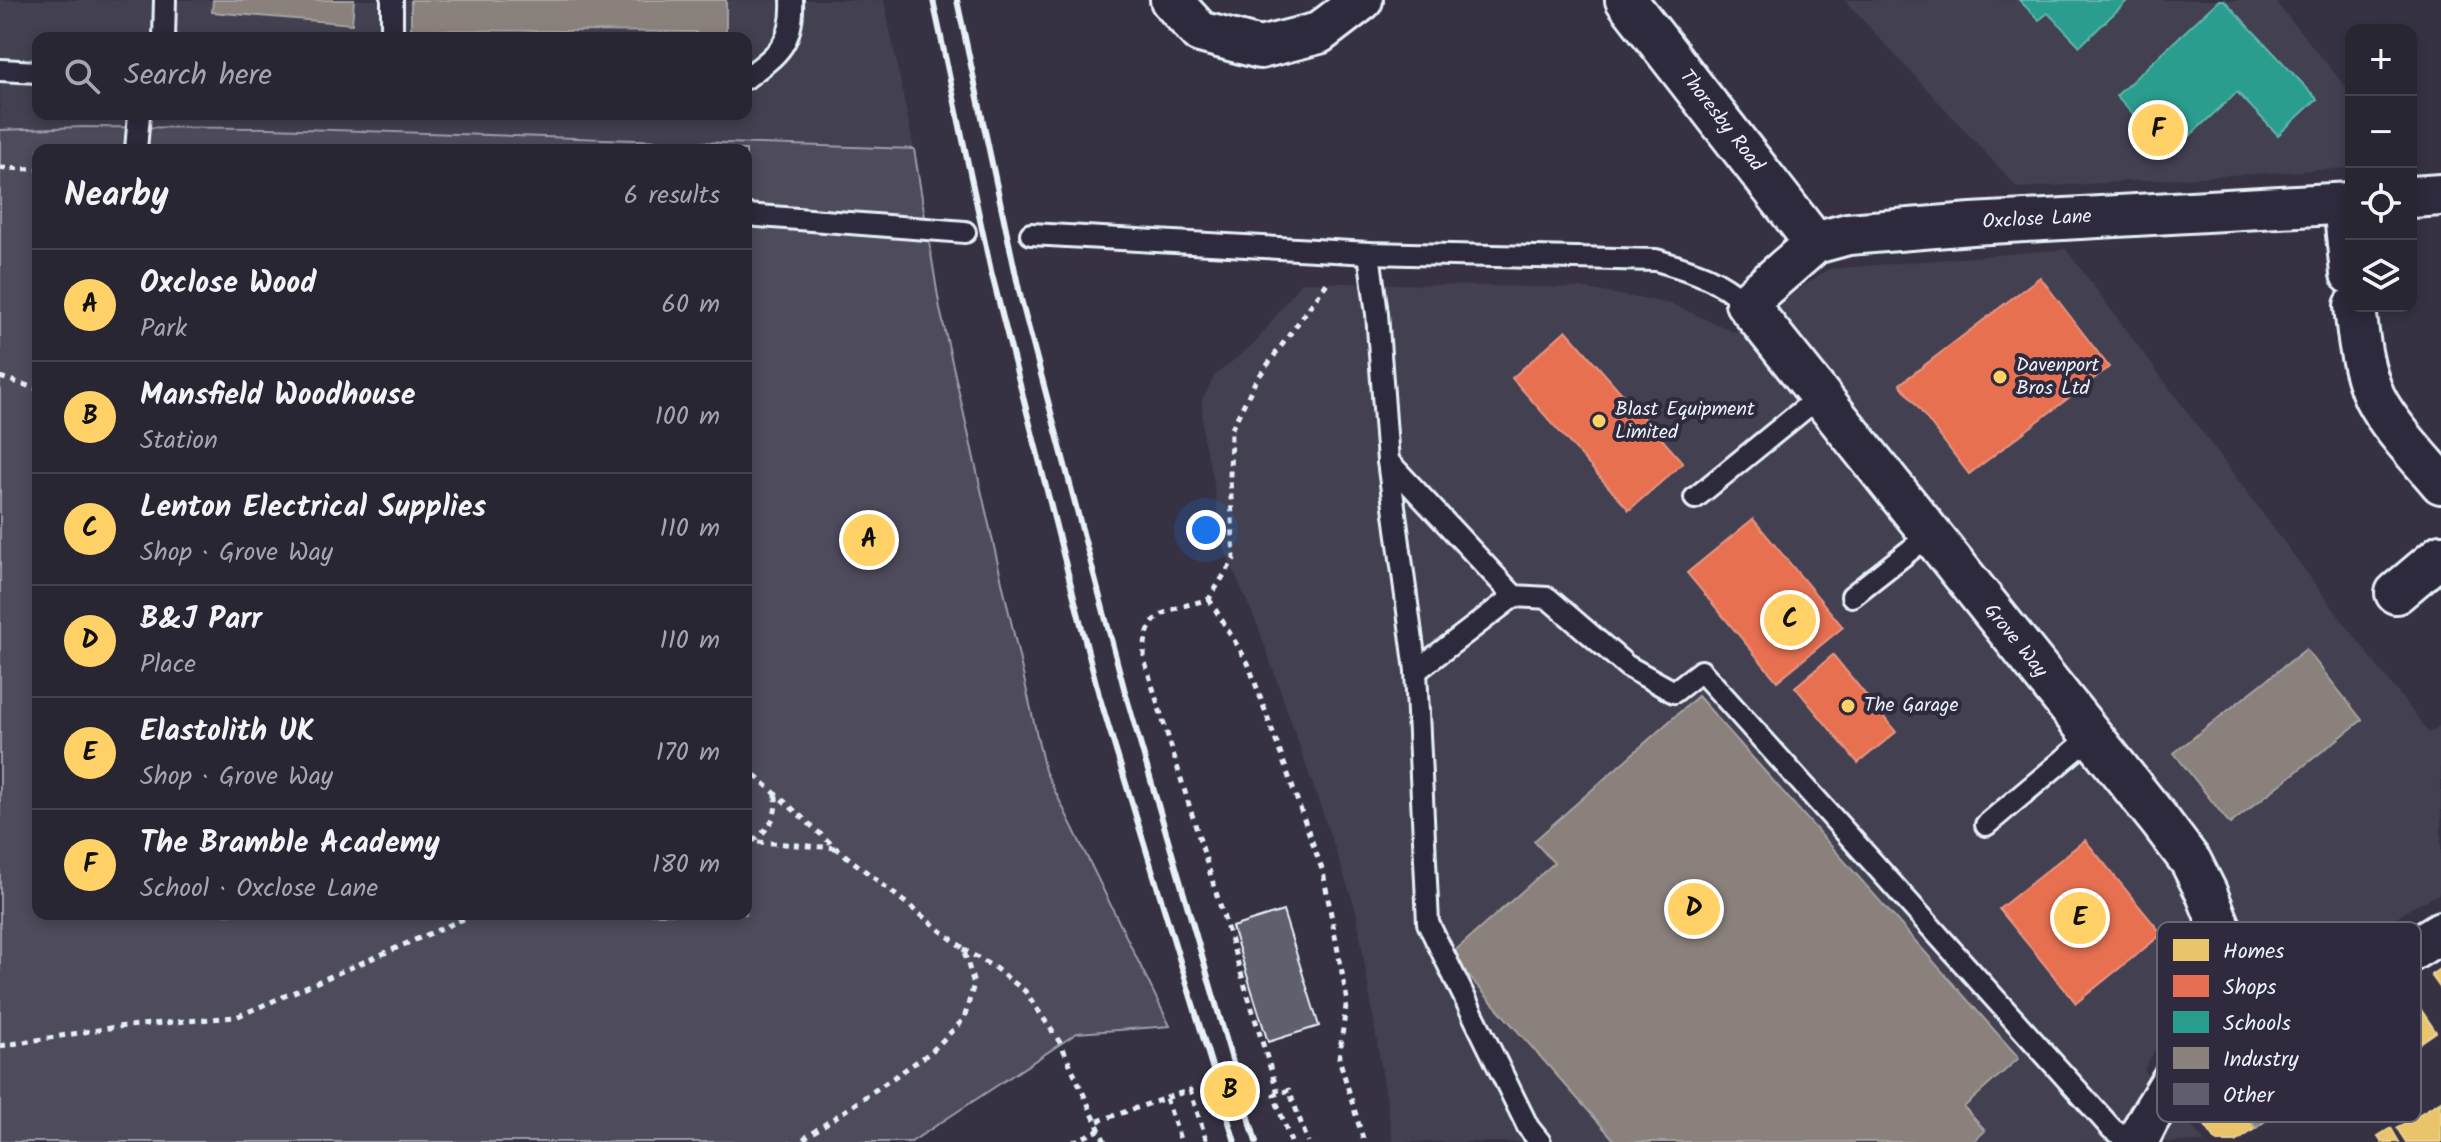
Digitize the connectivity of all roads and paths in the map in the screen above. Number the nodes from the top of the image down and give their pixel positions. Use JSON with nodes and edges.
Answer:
{"nodes":[{"id":1,"x":165,"y":0,"type":"edge"},
{"id":2,"x":392,"y":0,"type":"edge"},
{"id":3,"x":792,"y":0,"type":"edge"},
{"id":4,"x":1171,"y":0,"type":"edge"},
{"id":5,"x":1362,"y":0,"type":"edge"},
{"id":6,"x":1626,"y":0,"type":"edge"},
{"id":7,"x":164,"y":32,"type":"edge"},
{"id":8,"x":392,"y":32,"type":"edge"},
{"id":9,"x":0,"y":70,"type":"edge"},
{"id":10,"x":32,"y":72,"type":"edge"},
{"id":11,"x":752,"y":74,"type":"edge"},
{"id":12,"x":138,"y":120,"type":"edge"},
{"id":13,"x":136,"y":144,"type":"edge"},
{"id":14,"x":0,"y":168,"type":"edge"},
{"id":15,"x":32,"y":169,"type":"edge"},
{"id":16,"x":2441,"y":195,"type":"edge"},
{"id":17,"x":2417,"y":197,"type":"edge"},
{"id":18,"x":2345,"y":203,"type":"edge"},
{"id":19,"x":752,"y":215,"type":"edge"},
{"id":20,"x":965,"y":232,"type":"dead end"},
{"id":21,"x":1031,"y":234,"type":"dead end"},
{"id":22,"x":1815,"y":243,"type":"junction"},
{"id":23,"x":1359,"y":252,"type":"junction"},
{"id":24,"x":1746,"y":303,"type":"junction"},
{"id":25,"x":2356,"y":312,"type":"edge"},
{"id":26,"x":0,"y":377,"type":"edge"},
{"id":27,"x":32,"y":387,"type":"edge"},
{"id":28,"x":1820,"y":396,"type":"junction"},
{"id":29,"x":1388,"y":461,"type":"junction"},
{"id":30,"x":2441,"y":483,"type":"edge"},
{"id":31,"x":1695,"y":498,"type":"dead end"},
{"id":32,"x":1932,"y":533,"type":"junction"},
{"id":33,"x":2441,"y":555,"type":"edge"},
{"id":34,"x":2396,"y":593,"type":"dead end"},
{"id":35,"x":1514,"y":596,"type":"junction"},
{"id":36,"x":1852,"y":596,"type":"dead end"},
{"id":37,"x":1209,"y":599,"type":"junction"},
{"id":38,"x":1416,"y":671,"type":"junction"},
{"id":39,"x":2092,"y":736,"type":"junction"},
{"id":40,"x":752,"y":772,"type":"edge"},
{"id":41,"x":776,"y":794,"type":"junction"},
{"id":42,"x":1986,"y":825,"type":"dead end"},
{"id":43,"x":752,"y":839,"type":"edge"},
{"id":44,"x":752,"y":841,"type":"edge"},
{"id":45,"x":836,"y":848,"type":"junction"},
{"id":46,"x":461,"y":920,"type":"edge"},
{"id":47,"x":2218,"y":922,"type":"edge"},
{"id":48,"x":2441,"y":932,"type":"edge"},
{"id":49,"x":2421,"y":944,"type":"edge"},
{"id":50,"x":963,"y":948,"type":"junction"},
{"id":51,"x":0,"y":1046,"type":"edge"},
{"id":52,"x":1278,"y":1093,"type":"junction"},
{"id":53,"x":1166,"y":1098,"type":"junction"},
{"id":54,"x":2157,"y":1105,"type":"edge"},
{"id":55,"x":1098,"y":1121,"type":"junction"},
{"id":56,"x":1101,"y":1129,"type":"junction"},
{"id":57,"x":799,"y":1142,"type":"edge"},
{"id":58,"x":1073,"y":1142,"type":"edge"},
{"id":59,"x":1105,"y":1142,"type":"edge"},
{"id":60,"x":1181,"y":1142,"type":"edge"},
{"id":61,"x":1207,"y":1142,"type":"edge"},
{"id":62,"x":1291,"y":1142,"type":"edge"},
{"id":63,"x":1308,"y":1142,"type":"edge"},
{"id":64,"x":1364,"y":1142,"type":"edge"},
{"id":65,"x":1540,"y":1142,"type":"edge"},
{"id":66,"x":2131,"y":1142,"type":"edge"},
{"id":67,"x":2137,"y":1142,"type":"edge"}],
"edges":[{"from":1,"to":7,"type":"lane"},
{"from":2,"to":8,"type":"lane"},
{"from":3,"to":11,"type":"lane"},
{"from":4,"to":5,"type":"street"},
{"from":6,"to":22,"type":"street","name":"Thoresby Road"},
{"from":9,"to":10,"type":"lane"},
{"from":12,"to":13,"type":"lane"},
{"from":14,"to":15,"type":"path"},
{"from":16,"to":17,"type":"street"},
{"from":18,"to":22,"type":"street","name":"Oxclose Lane"},
{"from":19,"to":20,"type":"lane"},
{"from":21,"to":23,"type":"lane"},
{"from":22,"to":24,"type":"street","name":"Oxclose Lane"},
{"from":23,"to":24,"type":"lane"},
{"from":23,"to":29,"type":"lane"},
{"from":23,"to":37,"type":"path"},
{"from":24,"to":28,"type":"street","name":"Grove Way"},
{"from":25,"to":30,"type":"street"},
{"from":26,"to":27,"type":"path"},
{"from":28,"to":31,"type":"lane"},
{"from":28,"to":32,"type":"street","name":"Grove Way"},
{"from":29,"to":35,"type":"lane"},
{"from":29,"to":38,"type":"lane"},
{"from":32,"to":36,"type":"lane"},
{"from":32,"to":39,"type":"street","name":"Grove Way"},
{"from":33,"to":34,"type":"street"},
{"from":35,"to":38,"type":"lane"},
{"from":35,"to":66,"type":"lane"},
{"from":37,"to":52,"type":"path"},
{"from":37,"to":64,"type":"path"},
{"from":38,"to":65,"type":"lane"},
{"from":39,"to":42,"type":"lane"},
{"from":39,"to":47,"type":"street","name":"Grove Way"},
{"from":40,"to":41,"type":"path"},
{"from":41,"to":43,"type":"path"},
{"from":41,"to":45,"type":"path"},
{"from":44,"to":45,"type":"path"},
{"from":45,"to":50,"type":"path"},
{"from":46,"to":51,"type":"path"},
{"from":48,"to":49,"type":"street"},
{"from":50,"to":55,"type":"path"},
{"from":50,"to":57,"type":"path"},
{"from":52,"to":62,"type":"path"},
{"from":52,"to":63,"type":"path"},
{"from":53,"to":55,"type":"path"},
{"from":53,"to":60,"type":"path"},
{"from":53,"to":61,"type":"path"},
{"from":54,"to":67,"type":"street"},
{"from":55,"to":56,"type":"path"},
{"from":56,"to":58,"type":"path"},
{"from":56,"to":59,"type":"path"}]}
